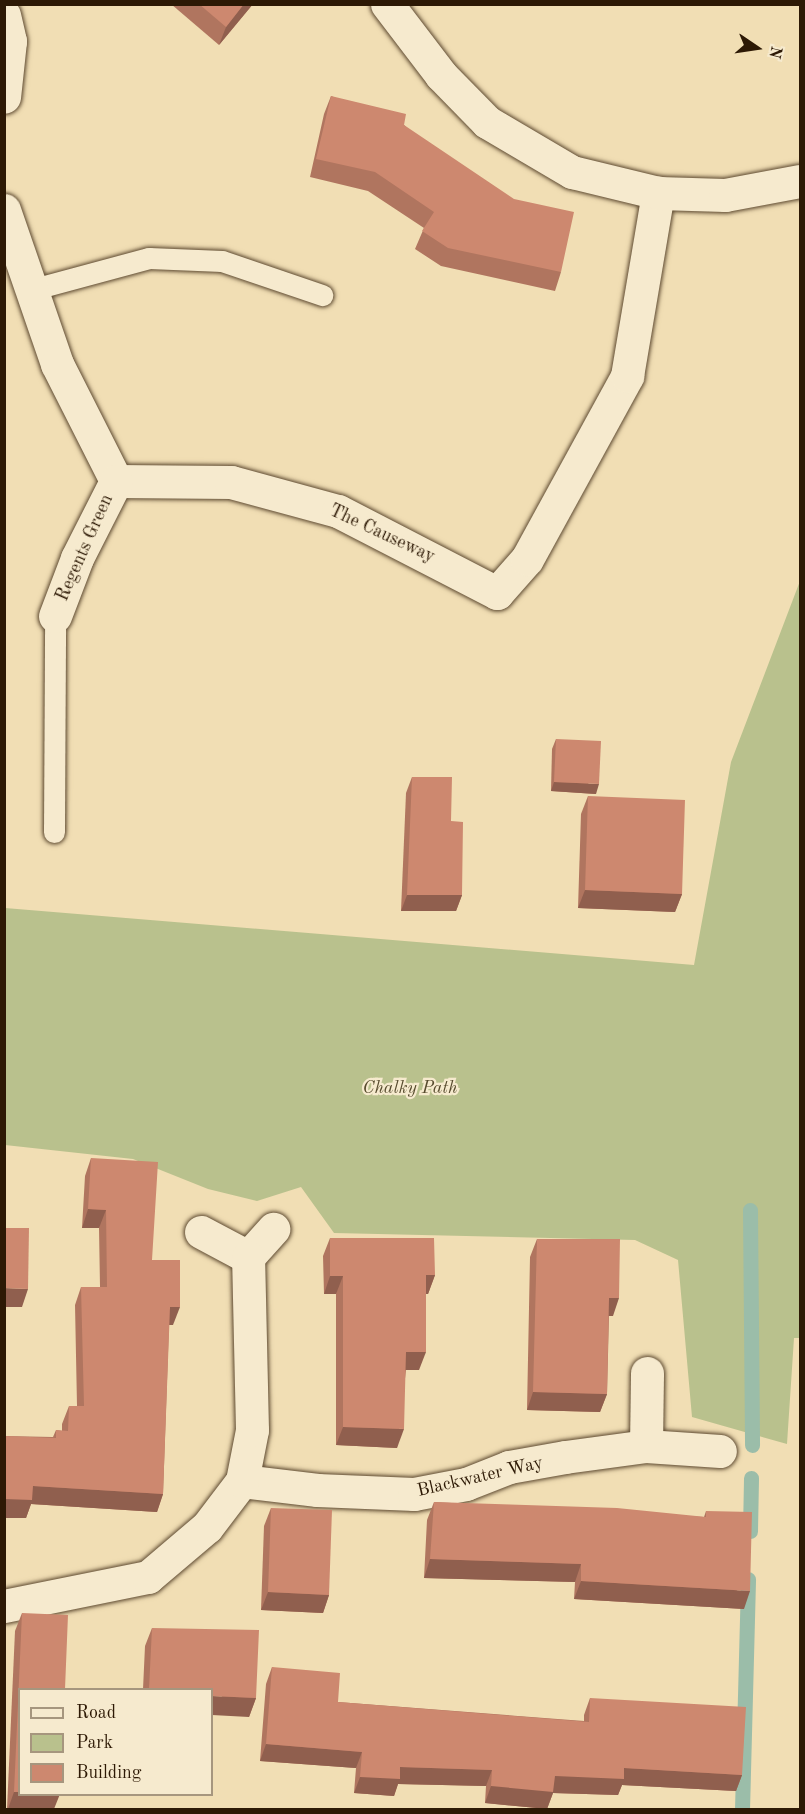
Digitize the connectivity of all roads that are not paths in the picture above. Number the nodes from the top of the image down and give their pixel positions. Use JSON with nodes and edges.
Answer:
{"nodes":[{"id":1,"x":387,"y":4,"type":"edge"},
{"id":2,"x":4,"y":15,"type":"edge"},
{"id":3,"x":4,"y":97,"type":"edge"},
{"id":4,"x":801,"y":181,"type":"edge"},
{"id":5,"x":658,"y":193,"type":"junction"},
{"id":6,"x":4,"y":210,"type":"edge"},
{"id":7,"x":34,"y":289,"type":"junction"},
{"id":8,"x":322,"y":295,"type":"dead end"},
{"id":9,"x":116,"y":481,"type":"junction"},
{"id":10,"x":55,"y":616,"type":"joint"},
{"id":11,"x":54,"y":832,"type":"dead end"},
{"id":12,"x":273,"y":1229,"type":"dead end"},
{"id":13,"x":201,"y":1232,"type":"dead end"},
{"id":14,"x":248,"y":1257,"type":"junction"},
{"id":15,"x":647,"y":1372,"type":"dead end"},
{"id":16,"x":646,"y":1446,"type":"junction"},
{"id":17,"x":720,"y":1451,"type":"dead end"},
{"id":18,"x":242,"y":1481,"type":"junction"},
{"id":19,"x":4,"y":1606,"type":"edge"}],
"edges":[{"from":1,"to":5,"type":"street"},
{"from":2,"to":3,"type":"street"},
{"from":4,"to":5,"type":"street"},
{"from":5,"to":9,"type":"street","name":"The Causeway"},
{"from":6,"to":7,"type":"street"},
{"from":7,"to":8,"type":"lane"},
{"from":7,"to":9,"type":"street"},
{"from":9,"to":10,"type":"street","name":"Regents Green"},
{"from":10,"to":11,"type":"lane"},
{"from":12,"to":14,"type":"street"},
{"from":13,"to":14,"type":"street"},
{"from":14,"to":18,"type":"street"},
{"from":15,"to":16,"type":"street"},
{"from":16,"to":17,"type":"street","name":"Blackwater Way"},
{"from":16,"to":18,"type":"street","name":"Blackwater Way"},
{"from":18,"to":19,"type":"street"}]}
